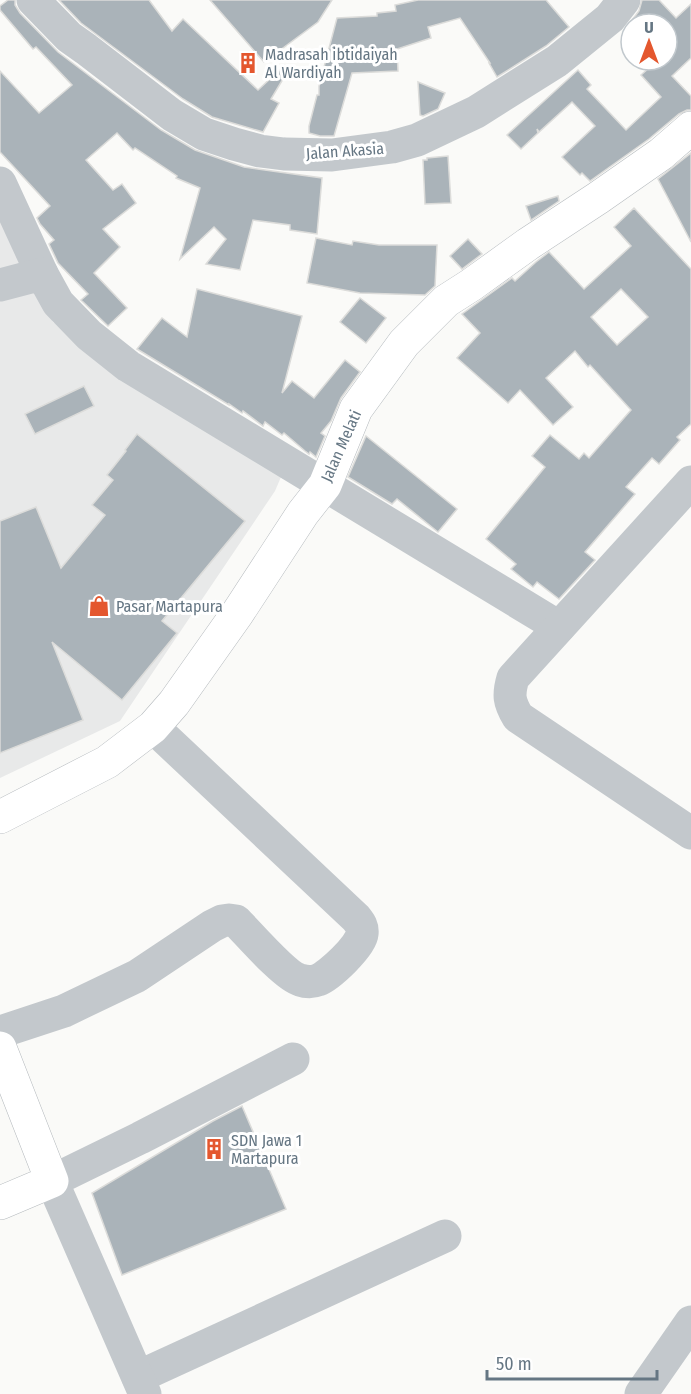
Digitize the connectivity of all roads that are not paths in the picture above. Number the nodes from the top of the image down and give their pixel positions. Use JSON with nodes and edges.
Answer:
{"nodes":[{"id":1,"x":33,"y":0,"type":"edge"},
{"id":2,"x":624,"y":0,"type":"edge"},
{"id":3,"x":691,"y":128,"type":"edge"},
{"id":4,"x":0,"y":183,"type":"edge"},
{"id":5,"x":42,"y":274,"type":"junction"},
{"id":6,"x":0,"y":285,"type":"edge"},
{"id":7,"x":691,"y":482,"type":"edge"},
{"id":8,"x":325,"y":485,"type":"junction"},
{"id":9,"x":559,"y":627,"type":"junction"},
{"id":10,"x":153,"y":727,"type":"junction"},
{"id":11,"x":0,"y":817,"type":"edge"},
{"id":12,"x":691,"y":833,"type":"edge"},
{"id":13,"x":0,"y":1032,"type":"edge"},
{"id":14,"x":0,"y":1048,"type":"edge"},
{"id":15,"x":293,"y":1059,"type":"dead end"},
{"id":16,"x":52,"y":1181,"type":"junction"},
{"id":17,"x":0,"y":1203,"type":"edge"},
{"id":18,"x":445,"y":1236,"type":"dead end"},
{"id":19,"x":691,"y":1322,"type":"edge"},
{"id":20,"x":141,"y":1386,"type":"edge"},
{"id":21,"x":641,"y":1394,"type":"edge"}],
"edges":[{"from":1,"to":2,"type":"street","name":"Jalan Akasia"},
{"from":3,"to":8,"type":"main road","name":"Jalan Melati"},
{"from":4,"to":5,"type":"street"},
{"from":5,"to":6,"type":"street"},
{"from":5,"to":8,"type":"street"},
{"from":7,"to":9,"type":"street"},
{"from":8,"to":9,"type":"street"},
{"from":8,"to":10,"type":"main road","name":"Jalan Melati"},
{"from":9,"to":12,"type":"street"},
{"from":10,"to":11,"type":"main road","name":"Jalan Melati"},
{"from":10,"to":13,"type":"street"},
{"from":14,"to":16,"type":"main road"},
{"from":15,"to":16,"type":"street"},
{"from":16,"to":17,"type":"main road"},
{"from":16,"to":20,"type":"street"},
{"from":18,"to":20,"type":"street"},
{"from":19,"to":21,"type":"street"}]}
